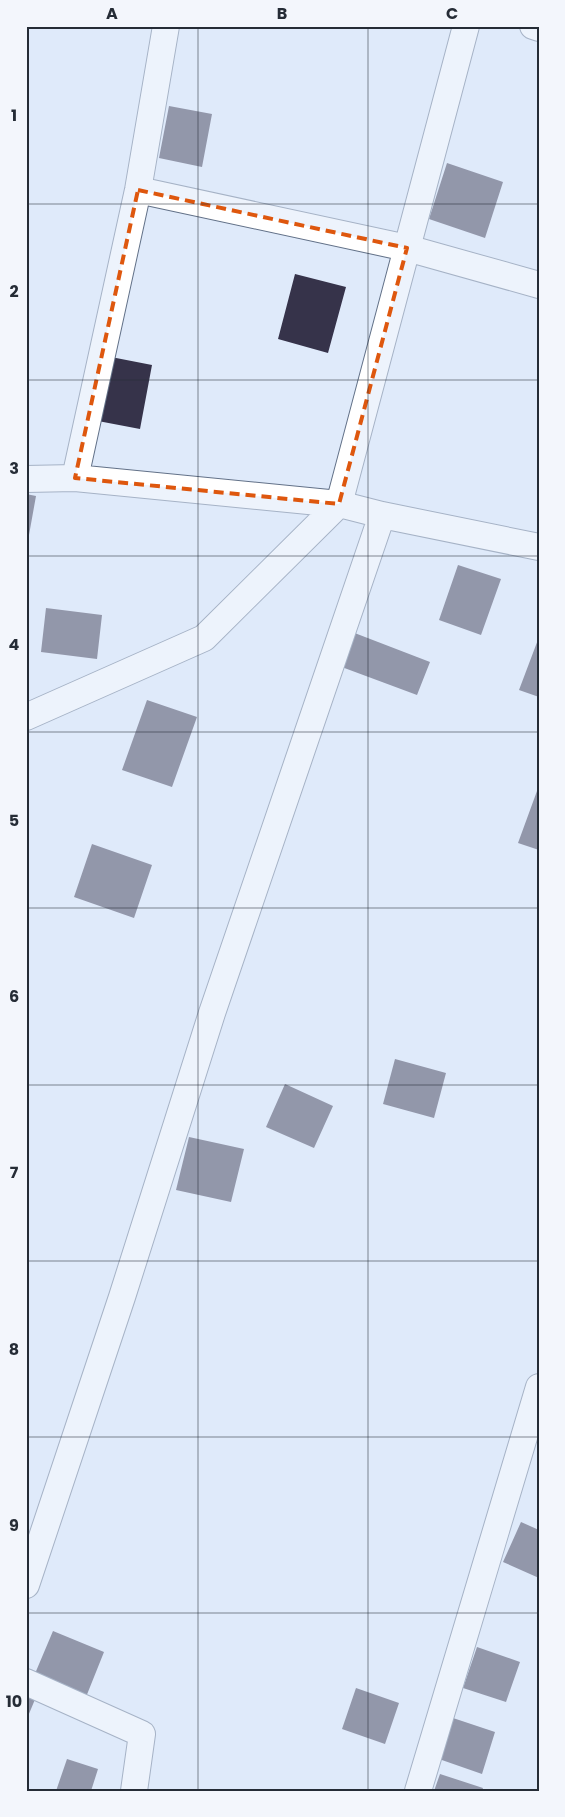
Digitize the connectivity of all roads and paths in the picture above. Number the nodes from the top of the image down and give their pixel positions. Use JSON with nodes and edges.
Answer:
{"nodes":[{"id":1,"x":166,"y":26,"type":"edge"},
{"id":2,"x":466,"y":26,"type":"edge"},
{"id":3,"x":533,"y":26,"type":"edge"},
{"id":4,"x":539,"y":28,"type":"edge"},
{"id":5,"x":138,"y":190,"type":"junction"},
{"id":6,"x":408,"y":248,"type":"junction"},
{"id":7,"x":539,"y":285,"type":"edge"},
{"id":8,"x":75,"y":478,"type":"junction"},
{"id":9,"x":26,"y":479,"type":"edge"},
{"id":10,"x":339,"y":504,"type":"junction"},
{"id":11,"x":382,"y":515,"type":"junction"},
{"id":12,"x":539,"y":547,"type":"edge"},
{"id":13,"x":26,"y":717,"type":"edge"},
{"id":14,"x":539,"y":1387,"type":"edge"},
{"id":15,"x":26,"y":1585,"type":"edge"},
{"id":16,"x":26,"y":1682,"type":"edge"},
{"id":17,"x":134,"y":1791,"type":"edge"},
{"id":18,"x":418,"y":1791,"type":"edge"}],
"edges":[{"from":1,"to":5,"type":"street"},
{"from":2,"to":6,"type":"street"},
{"from":3,"to":4,"type":"street"},
{"from":5,"to":6,"type":"street"},
{"from":5,"to":8,"type":"street"},
{"from":6,"to":7,"type":"street"},
{"from":6,"to":10,"type":"street"},
{"from":8,"to":9,"type":"street"},
{"from":8,"to":10,"type":"street"},
{"from":10,"to":11,"type":"street"},
{"from":10,"to":13,"type":"street"},
{"from":11,"to":12,"type":"street"},
{"from":11,"to":15,"type":"street"},
{"from":14,"to":18,"type":"street"},
{"from":16,"to":17,"type":"street"}]}
